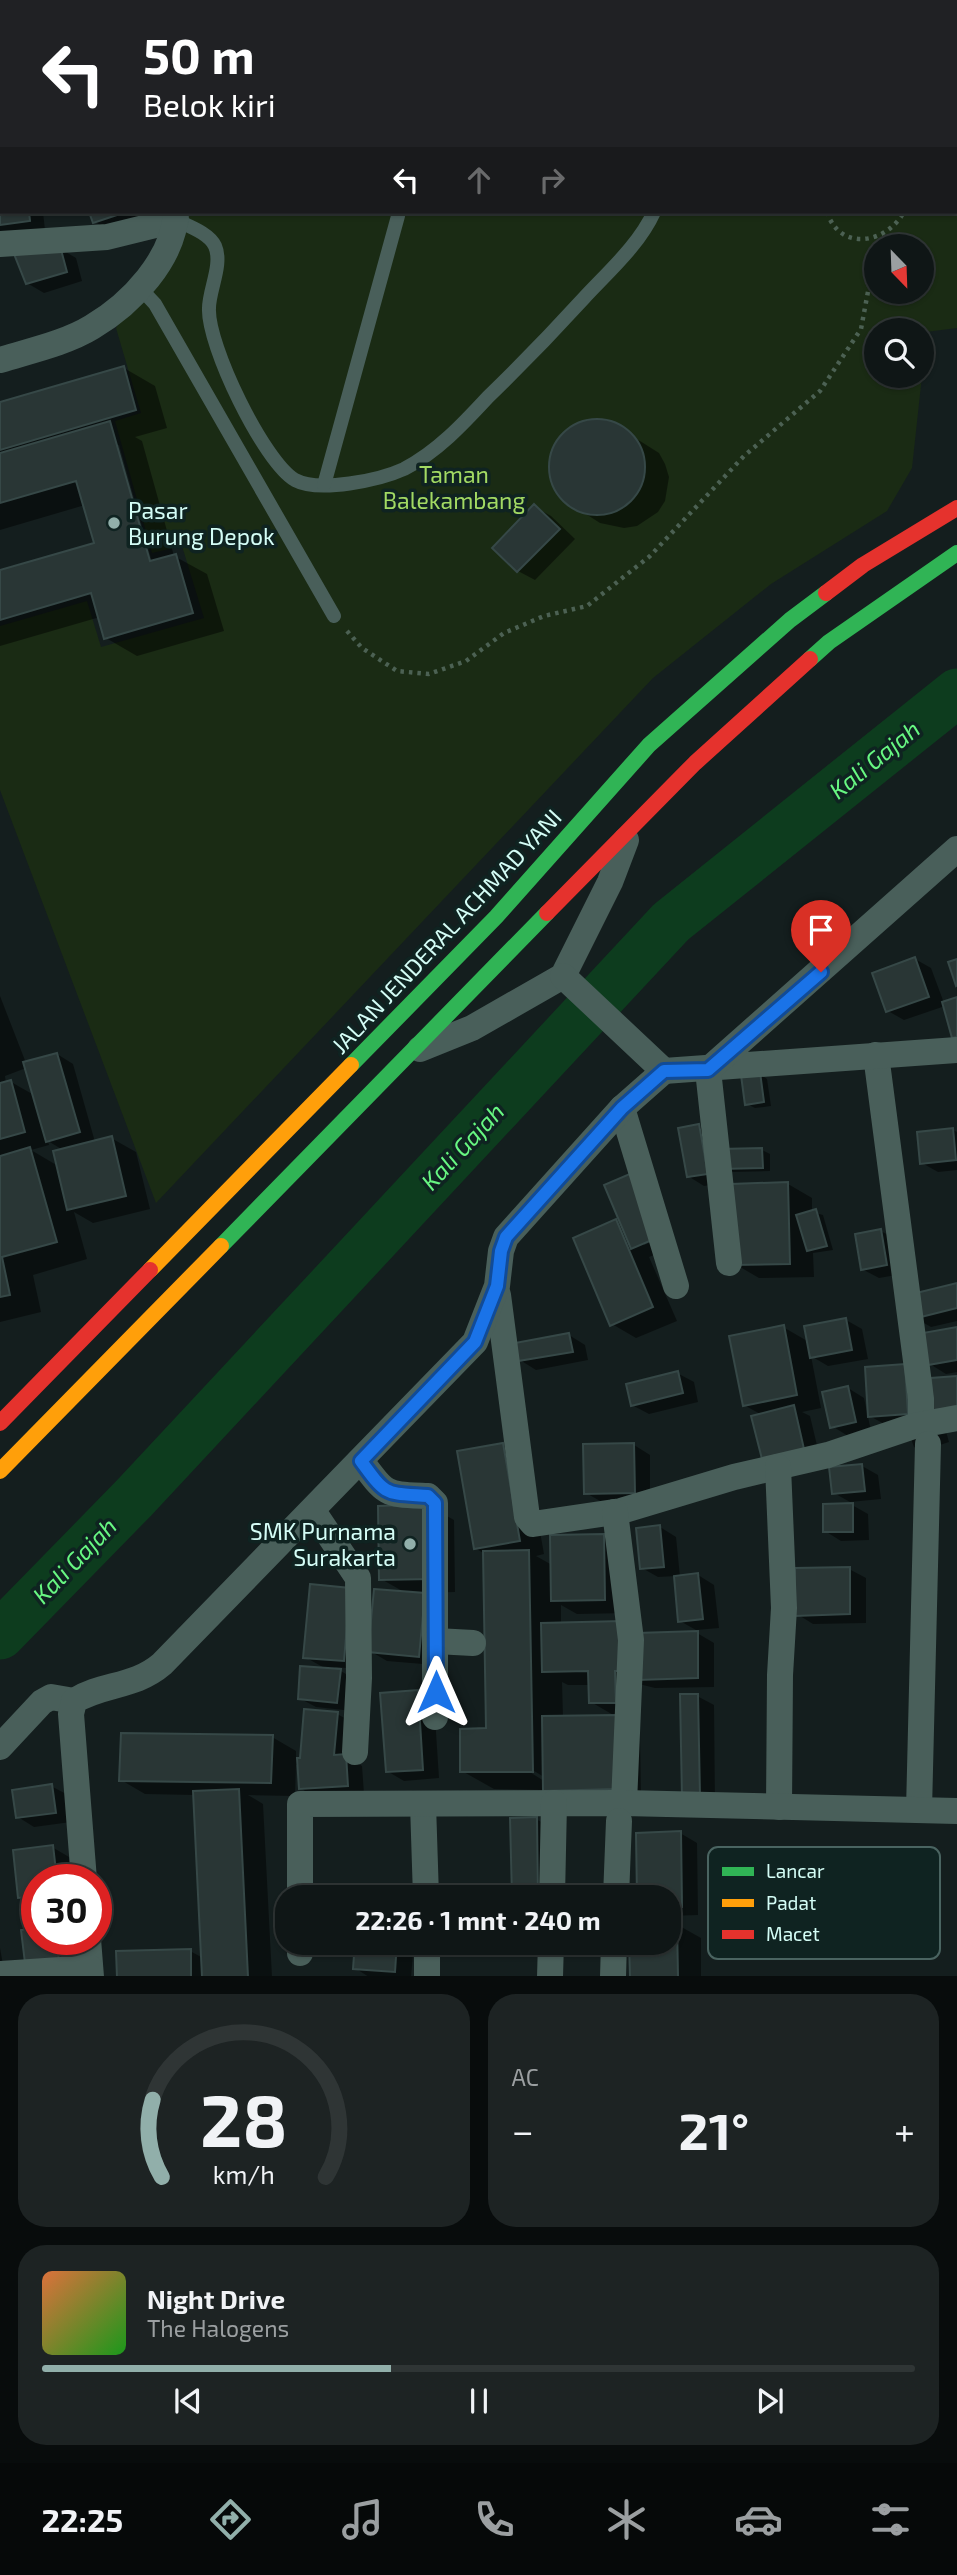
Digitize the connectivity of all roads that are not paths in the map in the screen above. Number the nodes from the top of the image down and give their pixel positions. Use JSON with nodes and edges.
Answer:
{"nodes":[{"id":1,"x":653,"y":214,"type":"edge"},
{"id":2,"x":176,"y":216,"type":"edge"},
{"id":3,"x":398,"y":216,"type":"dead end"},
{"id":4,"x":0,"y":244,"type":"edge"},
{"id":5,"x":141,"y":289,"type":"junction"},
{"id":6,"x":0,"y":360,"type":"edge"},
{"id":7,"x":324,"y":485,"type":"junction"},
{"id":8,"x":957,"y":508,"type":"edge"},
{"id":9,"x":957,"y":553,"type":"edge"},
{"id":10,"x":334,"y":616,"type":"road end"},
{"id":11,"x":628,"y":831,"type":"junction"},
{"id":12,"x":957,"y":849,"type":"edge"},
{"id":13,"x":569,"y":982,"type":"junction"},
{"id":14,"x":365,"y":1050,"type":"junction"},
{"id":15,"x":957,"y":1050,"type":"edge"},
{"id":16,"x":412,"y":1052,"type":"junction"},
{"id":17,"x":876,"y":1055,"type":"junction"},
{"id":18,"x":655,"y":1063,"type":"junction"},
{"id":19,"x":708,"y":1070,"type":"junction"},
{"id":20,"x":390,"y":1074,"type":"junction"},
{"id":21,"x":622,"y":1108,"type":"junction"},
{"id":22,"x":729,"y":1263,"type":"dead end"},
{"id":23,"x":497,"y":1286,"type":"junction"},
{"id":24,"x":676,"y":1286,"type":"dead end"},
{"id":25,"x":957,"y":1418,"type":"edge"},
{"id":26,"x":0,"y":1423,"type":"edge"},
{"id":27,"x":924,"y":1434,"type":"junction"},
{"id":28,"x":361,"y":1461,"type":"junction"},
{"id":29,"x":778,"y":1467,"type":"junction"},
{"id":30,"x":0,"y":1471,"type":"edge"},
{"id":31,"x":313,"y":1511,"type":"junction"},
{"id":32,"x":615,"y":1512,"type":"junction"},
{"id":33,"x":436,"y":1641,"type":"junction"},
{"id":34,"x":473,"y":1643,"type":"dead end"},
{"id":35,"x":74,"y":1701,"type":"junction"},
{"id":36,"x":435,"y":1717,"type":"dead end"},
{"id":37,"x":0,"y":1747,"type":"edge"},
{"id":38,"x":355,"y":1752,"type":"dead end"},
{"id":39,"x":554,"y":1803,"type":"junction"},
{"id":40,"x":423,"y":1804,"type":"junction"},
{"id":41,"x":779,"y":1807,"type":"junction"},
{"id":42,"x":919,"y":1810,"type":"junction"},
{"id":43,"x":957,"y":1811,"type":"edge"},
{"id":44,"x":621,"y":1812,"type":"junction"},
{"id":45,"x":82,"y":1864,"type":"edge"},
{"id":46,"x":300,"y":1885,"type":"edge"},
{"id":47,"x":426,"y":1885,"type":"edge"},
{"id":48,"x":552,"y":1885,"type":"edge"},
{"id":49,"x":617,"y":1885,"type":"edge"},
{"id":50,"x":427,"y":1955,"type":"edge"},
{"id":51,"x":551,"y":1955,"type":"edge"},
{"id":52,"x":614,"y":1955,"type":"edge"},
{"id":53,"x":90,"y":1972,"type":"edge"},
{"id":54,"x":0,"y":1974,"type":"edge"},
{"id":55,"x":428,"y":1976,"type":"edge"},
{"id":56,"x":550,"y":1976,"type":"edge"},
{"id":57,"x":613,"y":1976,"type":"edge"}],
"edges":[{"from":1,"to":7,"type":"lane"},
{"from":2,"to":4,"type":"street"},
{"from":2,"to":5,"type":"street"},
{"from":2,"to":7,"type":"lane"},
{"from":3,"to":7,"type":"lane"},
{"from":5,"to":6,"type":"street"},
{"from":5,"to":10,"type":"lane"},
{"from":8,"to":14,"type":"main road","name":"JALAN JENDERAL ACHMAD YANI"},
{"from":9,"to":11,"type":"main road"},
{"from":11,"to":13,"type":"street"},
{"from":11,"to":16,"type":"main road"},
{"from":12,"to":19,"type":"street"},
{"from":13,"to":16,"type":"street"},
{"from":13,"to":18,"type":"street"},
{"from":14,"to":20,"type":"main road"},
{"from":14,"to":26,"type":"main road","name":"JALAN JENDERAL ACHMAD YANI"},
{"from":15,"to":17,"type":"street"},
{"from":16,"to":20,"type":"main road"},
{"from":17,"to":19,"type":"street"},
{"from":17,"to":27,"type":"street"},
{"from":18,"to":19,"type":"street"},
{"from":18,"to":21,"type":"street"},
{"from":19,"to":22,"type":"street"},
{"from":20,"to":30,"type":"main road"},
{"from":21,"to":23,"type":"street"},
{"from":21,"to":24,"type":"street"},
{"from":23,"to":28,"type":"street"},
{"from":23,"to":32,"type":"street"},
{"from":25,"to":27,"type":"street"},
{"from":27,"to":29,"type":"street"},
{"from":27,"to":42,"type":"street"},
{"from":28,"to":31,"type":"street"},
{"from":28,"to":33,"type":"street"},
{"from":29,"to":32,"type":"street"},
{"from":29,"to":41,"type":"street"},
{"from":31,"to":35,"type":"street"},
{"from":31,"to":38,"type":"street"},
{"from":32,"to":44,"type":"street"},
{"from":33,"to":34,"type":"street"},
{"from":33,"to":36,"type":"street"},
{"from":35,"to":37,"type":"street"},
{"from":35,"to":45,"type":"street"},
{"from":39,"to":40,"type":"street"},
{"from":39,"to":44,"type":"street"},
{"from":39,"to":48,"type":"street"},
{"from":40,"to":46,"type":"street"},
{"from":40,"to":47,"type":"street"},
{"from":41,"to":42,"type":"street"},
{"from":41,"to":44,"type":"street"},
{"from":42,"to":43,"type":"street"},
{"from":44,"to":49,"type":"street"},
{"from":50,"to":55,"type":"street"},
{"from":51,"to":56,"type":"street"},
{"from":52,"to":57,"type":"street"},
{"from":53,"to":54,"type":"street"}]}
